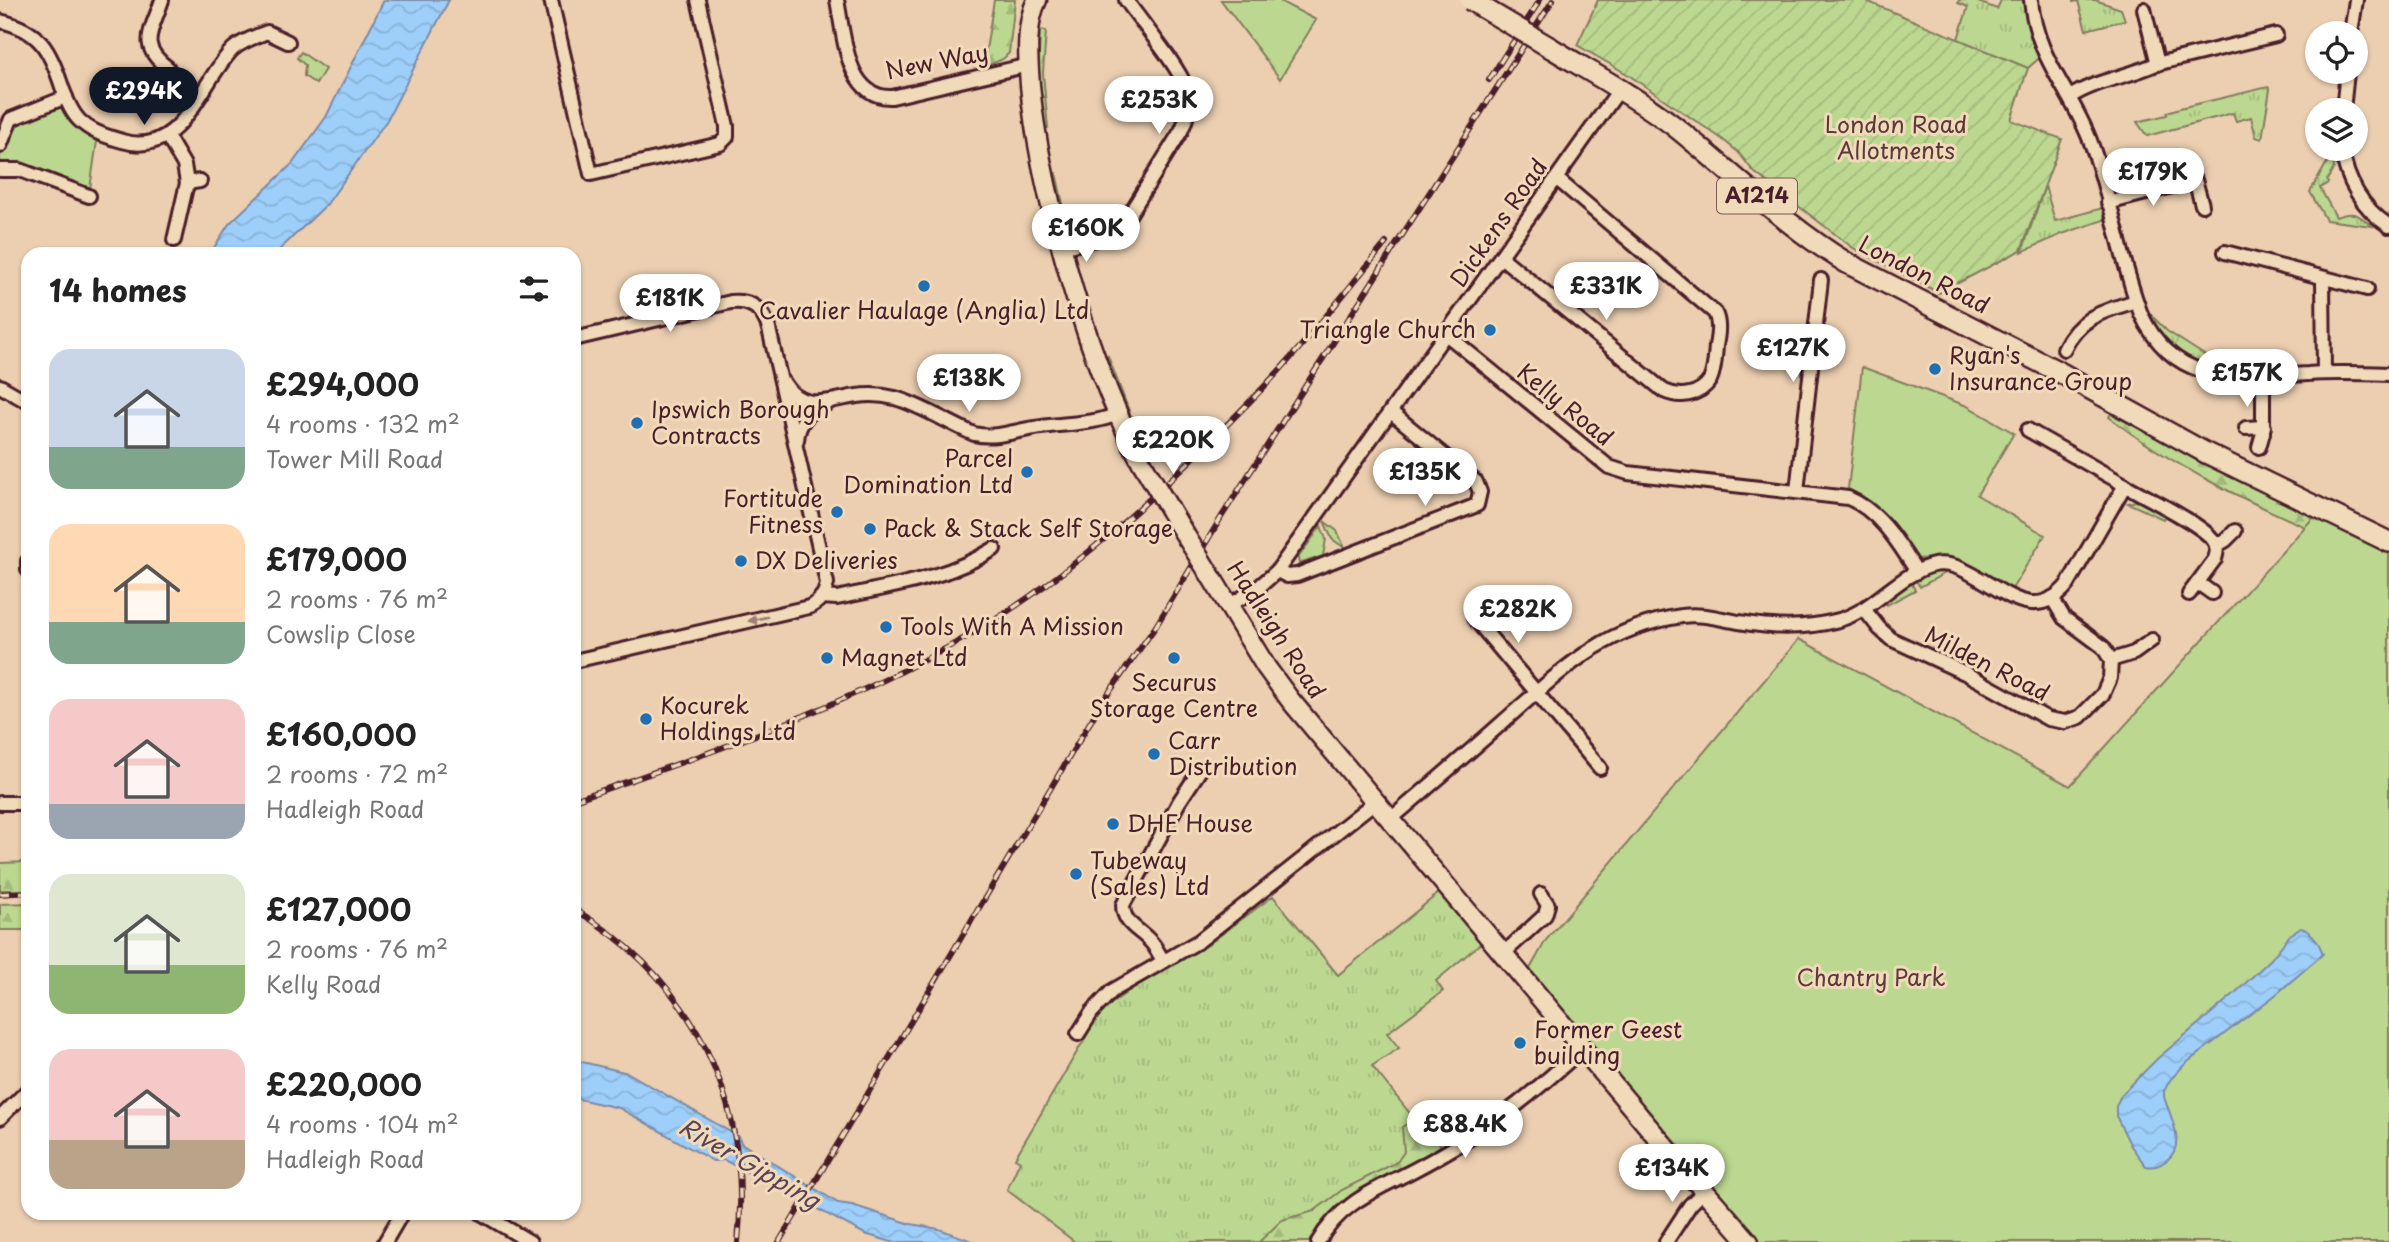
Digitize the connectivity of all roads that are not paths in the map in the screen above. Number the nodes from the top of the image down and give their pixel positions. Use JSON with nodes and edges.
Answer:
{"nodes":[{"id":1,"x":162,"y":0,"type":"edge"},
{"id":2,"x":551,"y":0,"type":"edge"},
{"id":3,"x":698,"y":0,"type":"edge"},
{"id":4,"x":837,"y":0,"type":"edge"},
{"id":5,"x":1126,"y":0,"type":"edge"},
{"id":6,"x":1470,"y":0,"type":"edge"},
{"id":7,"x":2031,"y":0,"type":"edge"},
{"id":8,"x":2356,"y":0,"type":"edge"},
{"id":9,"x":1035,"y":1,"type":"edge"},
{"id":10,"x":2144,"y":9,"type":"dead end"},
{"id":11,"x":0,"y":21,"type":"edge"},
{"id":12,"x":2353,"y":21,"type":"edge"},
{"id":13,"x":2276,"y":35,"type":"dead end"},
{"id":14,"x":288,"y":42,"type":"dead end"},
{"id":15,"x":2158,"y":64,"type":"junction"},
{"id":16,"x":1029,"y":65,"type":"junction"},
{"id":17,"x":168,"y":68,"type":"dead end"},
{"id":18,"x":1619,"y":90,"type":"junction"},
{"id":19,"x":66,"y":97,"type":"junction"},
{"id":20,"x":2070,"y":97,"type":"junction"},
{"id":21,"x":167,"y":136,"type":"junction"},
{"id":22,"x":0,"y":146,"type":"edge"},
{"id":23,"x":2344,"y":161,"type":"edge"},
{"id":24,"x":0,"y":170,"type":"edge"},
{"id":25,"x":1557,"y":178,"type":"junction"},
{"id":26,"x":89,"y":196,"type":"dead end"},
{"id":27,"x":2108,"y":203,"type":"junction"},
{"id":28,"x":2202,"y":205,"type":"dead end"},
{"id":29,"x":2389,"y":226,"type":"edge"},
{"id":30,"x":174,"y":240,"type":"dead end"},
{"id":31,"x":1061,"y":248,"type":"junction"},
{"id":32,"x":2225,"y":252,"type":"dead end"},
{"id":33,"x":1501,"y":257,"type":"junction"},
{"id":34,"x":2323,"y":278,"type":"junction"},
{"id":35,"x":1821,"y":280,"type":"dead end"},
{"id":36,"x":2367,"y":289,"type":"dead end"},
{"id":37,"x":2136,"y":301,"type":"junction"},
{"id":38,"x":1446,"y":334,"type":"junction"},
{"id":39,"x":581,"y":337,"type":"edge"},
{"id":40,"x":2064,"y":349,"type":"dead end"},
{"id":41,"x":779,"y":373,"type":"junction"},
{"id":42,"x":2324,"y":373,"type":"junction"},
{"id":43,"x":2389,"y":374,"type":"edge"},
{"id":44,"x":2263,"y":376,"type":"junction"},
{"id":45,"x":0,"y":386,"type":"edge"},
{"id":46,"x":21,"y":398,"type":"edge"},
{"id":47,"x":834,"y":400,"type":"junction"},
{"id":48,"x":1391,"y":412,"type":"junction"},
{"id":49,"x":1118,"y":414,"type":"junction"},
{"id":50,"x":2264,"y":427,"type":"junction"},
{"id":51,"x":2246,"y":428,"type":"dead end"},
{"id":52,"x":2028,"y":429,"type":"dead end"},
{"id":53,"x":2259,"y":447,"type":"dead end"},
{"id":54,"x":797,"y":450,"type":"junction"},
{"id":55,"x":2125,"y":485,"type":"junction"},
{"id":56,"x":1797,"y":491,"type":"junction"},
{"id":57,"x":2235,"y":531,"type":"dead end"},
{"id":58,"x":2389,"y":542,"type":"edge"},
{"id":59,"x":2216,"y":546,"type":"junction"},
{"id":60,"x":994,"y":549,"type":"dead end"},
{"id":61,"x":1277,"y":571,"type":"junction"},
{"id":62,"x":1916,"y":572,"type":"junction"},
{"id":63,"x":2198,"y":583,"type":"junction"},
{"id":64,"x":2212,"y":593,"type":"dead end"},
{"id":65,"x":2189,"y":594,"type":"dead end"},
{"id":66,"x":821,"y":597,"type":"junction"},
{"id":67,"x":2052,"y":598,"type":"junction"},
{"id":68,"x":1229,"y":606,"type":"junction"},
{"id":69,"x":1864,"y":609,"type":"junction"},
{"id":70,"x":1474,"y":618,"type":"dead end"},
{"id":71,"x":2152,"y":640,"type":"dead end"},
{"id":72,"x":581,"y":659,"type":"edge"},
{"id":73,"x":2111,"y":660,"type":"junction"},
{"id":74,"x":1536,"y":693,"type":"junction"},
{"id":75,"x":1600,"y":768,"type":"dead end"},
{"id":76,"x":1200,"y":770,"type":"dead end"},
{"id":77,"x":1376,"y":801,"type":"junction"},
{"id":78,"x":0,"y":803,"type":"edge"},
{"id":79,"x":21,"y":803,"type":"edge"},
{"id":80,"x":1391,"y":820,"type":"junction"},
{"id":81,"x":1541,"y":894,"type":"dead end"},
{"id":82,"x":1504,"y":953,"type":"junction"},
{"id":83,"x":1163,"y":961,"type":"junction"},
{"id":84,"x":1078,"y":1034,"type":"dead end"},
{"id":85,"x":1583,"y":1048,"type":"junction"},
{"id":86,"x":21,"y":1097,"type":"edge"},
{"id":87,"x":0,"y":1118,"type":"edge"},
{"id":88,"x":1704,"y":1191,"type":"junction"},
{"id":89,"x":398,"y":1220,"type":"edge"},
{"id":90,"x":493,"y":1220,"type":"edge"},
{"id":91,"x":385,"y":1242,"type":"edge"},
{"id":92,"x":530,"y":1242,"type":"edge"},
{"id":93,"x":1318,"y":1242,"type":"edge"},
{"id":94,"x":1666,"y":1242,"type":"edge"},
{"id":95,"x":1749,"y":1242,"type":"edge"}],
"edges":[{"from":1,"to":17,"type":"street"},
{"from":2,"to":3,"type":"street"},
{"from":4,"to":16,"type":"street","name":"New Way"},
{"from":5,"to":31,"type":"street"},
{"from":6,"to":18,"type":"main road","name":"London Road","number":"A1214","bridge":true},
{"from":7,"to":20,"type":"street"},
{"from":8,"to":12,"type":"street"},
{"from":9,"to":16,"type":"street","name":"Hadleigh Road"},
{"from":10,"to":15,"type":"street"},
{"from":11,"to":19,"type":"street"},
{"from":13,"to":15,"type":"street"},
{"from":14,"to":21,"type":"street"},
{"from":15,"to":20,"type":"street"},
{"from":16,"to":31,"type":"street","name":"Hadleigh Road"},
{"from":18,"to":25,"type":"street","name":"Dickens Road"},
{"from":18,"to":58,"type":"main road","name":"London Road","number":"A1214"},
{"from":19,"to":21,"type":"street"},
{"from":19,"to":22,"type":"street"},
{"from":20,"to":27,"type":"street"},
{"from":21,"to":30,"type":"street"},
{"from":23,"to":29,"type":"street"},
{"from":24,"to":26,"type":"street"},
{"from":25,"to":33,"type":"street","name":"Dickens Road"},
{"from":25,"to":33,"type":"street"},
{"from":27,"to":28,"type":"street"},
{"from":27,"to":37,"type":"street"},
{"from":31,"to":49,"type":"street","name":"Hadleigh Road"},
{"from":32,"to":34,"type":"street"},
{"from":33,"to":38,"type":"street","name":"Dickens Road"},
{"from":34,"to":36,"type":"street"},
{"from":34,"to":42,"type":"street"},
{"from":35,"to":56,"type":"street"},
{"from":37,"to":40,"type":"street"},
{"from":37,"to":44,"type":"street"},
{"from":38,"to":48,"type":"street","name":"Dickens Road"},
{"from":38,"to":56,"type":"street","name":"Kelly Road"},
{"from":39,"to":41,"type":"street"},
{"from":41,"to":47,"type":"street"},
{"from":41,"to":54,"type":"street"},
{"from":42,"to":43,"type":"street"},
{"from":42,"to":44,"type":"street"},
{"from":44,"to":50,"type":"street"},
{"from":45,"to":46,"type":"street"},
{"from":47,"to":49,"type":"street"},
{"from":47,"to":54,"type":"street"},
{"from":48,"to":61,"type":"street","name":"Dickens Road"},
{"from":48,"to":61,"type":"street"},
{"from":49,"to":68,"type":"street","name":"Hadleigh Road","bridge":true},
{"from":50,"to":51,"type":"street"},
{"from":50,"to":53,"type":"street"},
{"from":52,"to":55,"type":"street"},
{"from":54,"to":66,"type":"street"},
{"from":55,"to":59,"type":"street"},
{"from":55,"to":67,"type":"street"},
{"from":56,"to":62,"type":"street","name":"Kelly Road"},
{"from":57,"to":59,"type":"street"},
{"from":59,"to":63,"type":"street"},
{"from":60,"to":66,"type":"street"},
{"from":61,"to":68,"type":"street","name":"Dickens Road"},
{"from":62,"to":67,"type":"street"},
{"from":62,"to":69,"type":"street"},
{"from":63,"to":64,"type":"street"},
{"from":63,"to":65,"type":"street"},
{"from":66,"to":72,"type":"street","one_way":true},
{"from":67,"to":73,"type":"street"},
{"from":68,"to":77,"type":"street","name":"Hadleigh Road"},
{"from":69,"to":73,"type":"street","name":"Milden Road"},
{"from":69,"to":74,"type":"street"},
{"from":70,"to":74,"type":"street"},
{"from":71,"to":73,"type":"street"},
{"from":74,"to":75,"type":"street"},
{"from":74,"to":80,"type":"street"},
{"from":76,"to":83,"type":"street"},
{"from":77,"to":80,"type":"street","name":"Hadleigh Road"},
{"from":77,"to":83,"type":"street"},
{"from":78,"to":79,"type":"street"},
{"from":80,"to":82,"type":"street","name":"Hadleigh Road"},
{"from":81,"to":82,"type":"street"},
{"from":82,"to":85,"type":"street","name":"Hadleigh Road"},
{"from":83,"to":84,"type":"street"},
{"from":85,"to":88,"type":"street","name":"Hadleigh Road"},
{"from":85,"to":93,"type":"street"},
{"from":86,"to":87,"type":"street"},
{"from":88,"to":94,"type":"street"},
{"from":88,"to":95,"type":"street","name":"Hadleigh Road"},
{"from":89,"to":91,"type":"street"},
{"from":90,"to":92,"type":"street"}]}
